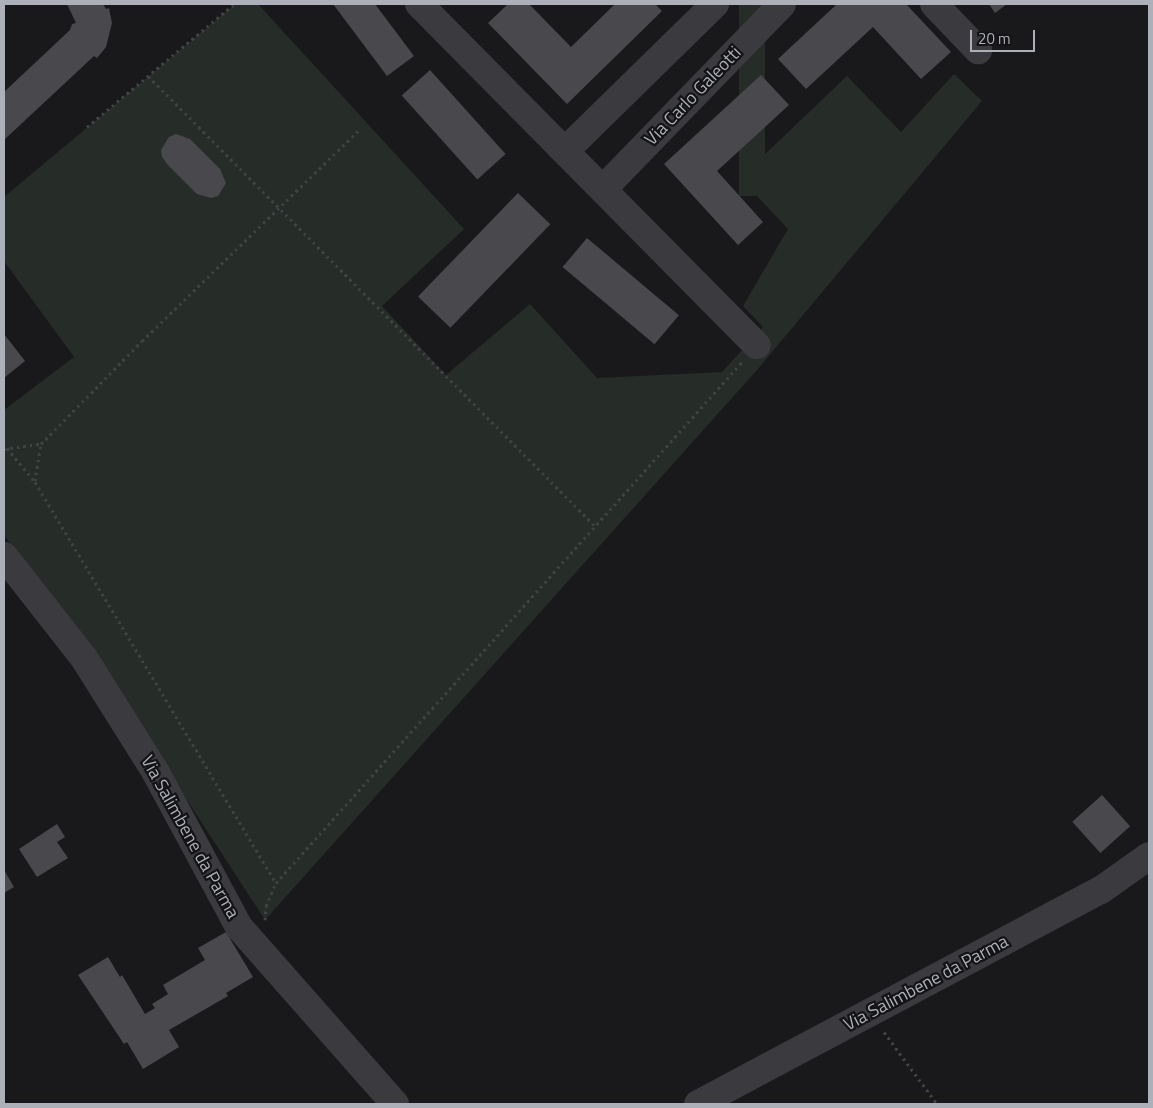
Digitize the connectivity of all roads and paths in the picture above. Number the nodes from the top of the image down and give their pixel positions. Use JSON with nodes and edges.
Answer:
{"nodes":[{"id":1,"x":234,"y":4,"type":"edge"},
{"id":2,"x":419,"y":4,"type":"edge"},
{"id":3,"x":715,"y":4,"type":"edge"},
{"id":4,"x":782,"y":4,"type":"edge"},
{"id":5,"x":934,"y":4,"type":"edge"},
{"id":6,"x":978,"y":50,"type":"dead end"},
{"id":7,"x":148,"y":76,"type":"junction"},
{"id":8,"x":88,"y":127,"type":"dead end"},
{"id":9,"x":360,"y":129,"type":"dead end"},
{"id":10,"x":565,"y":150,"type":"junction"},
{"id":11,"x":603,"y":189,"type":"junction"},
{"id":12,"x":280,"y":208,"type":"junction"},
{"id":13,"x":757,"y":345,"type":"joint"},
{"id":14,"x":41,"y":444,"type":"junction"},
{"id":15,"x":6,"y":448,"type":"edge"},
{"id":16,"x":35,"y":482,"type":"junction"},
{"id":17,"x":595,"y":526,"type":"junction"},
{"id":18,"x":4,"y":556,"type":"edge"},
{"id":19,"x":1149,"y":856,"type":"edge"},
{"id":20,"x":276,"y":883,"type":"junction"},
{"id":21,"x":265,"y":926,"type":"dead end"},
{"id":22,"x":870,"y":1013,"type":"junction"},
{"id":23,"x":394,"y":1104,"type":"edge"},
{"id":24,"x":698,"y":1104,"type":"edge"},
{"id":25,"x":937,"y":1104,"type":"edge"}],
"edges":[{"from":1,"to":7,"type":"path"},
{"from":2,"to":10,"type":"street"},
{"from":3,"to":10,"type":"street"},
{"from":4,"to":11,"type":"street","name":"Via Carlo Galeotti"},
{"from":5,"to":6,"type":"street"},
{"from":7,"to":8,"type":"path"},
{"from":7,"to":12,"type":"path"},
{"from":9,"to":12,"type":"path"},
{"from":10,"to":11,"type":"street"},
{"from":11,"to":13,"type":"street"},
{"from":12,"to":14,"type":"path"},
{"from":12,"to":17,"type":"path"},
{"from":13,"to":17,"type":"path"},
{"from":14,"to":15,"type":"path"},
{"from":14,"to":16,"type":"path"},
{"from":15,"to":16,"type":"path"},
{"from":16,"to":20,"type":"path"},
{"from":17,"to":20,"type":"path"},
{"from":18,"to":23,"type":"street","name":"Via Salimbene da Parma"},
{"from":19,"to":22,"type":"street","name":"Via Salimbene da Parma"},
{"from":20,"to":21,"type":"path"},
{"from":22,"to":24,"type":"street","name":"Via Salimbene da Parma"},
{"from":22,"to":25,"type":"path"}]}
